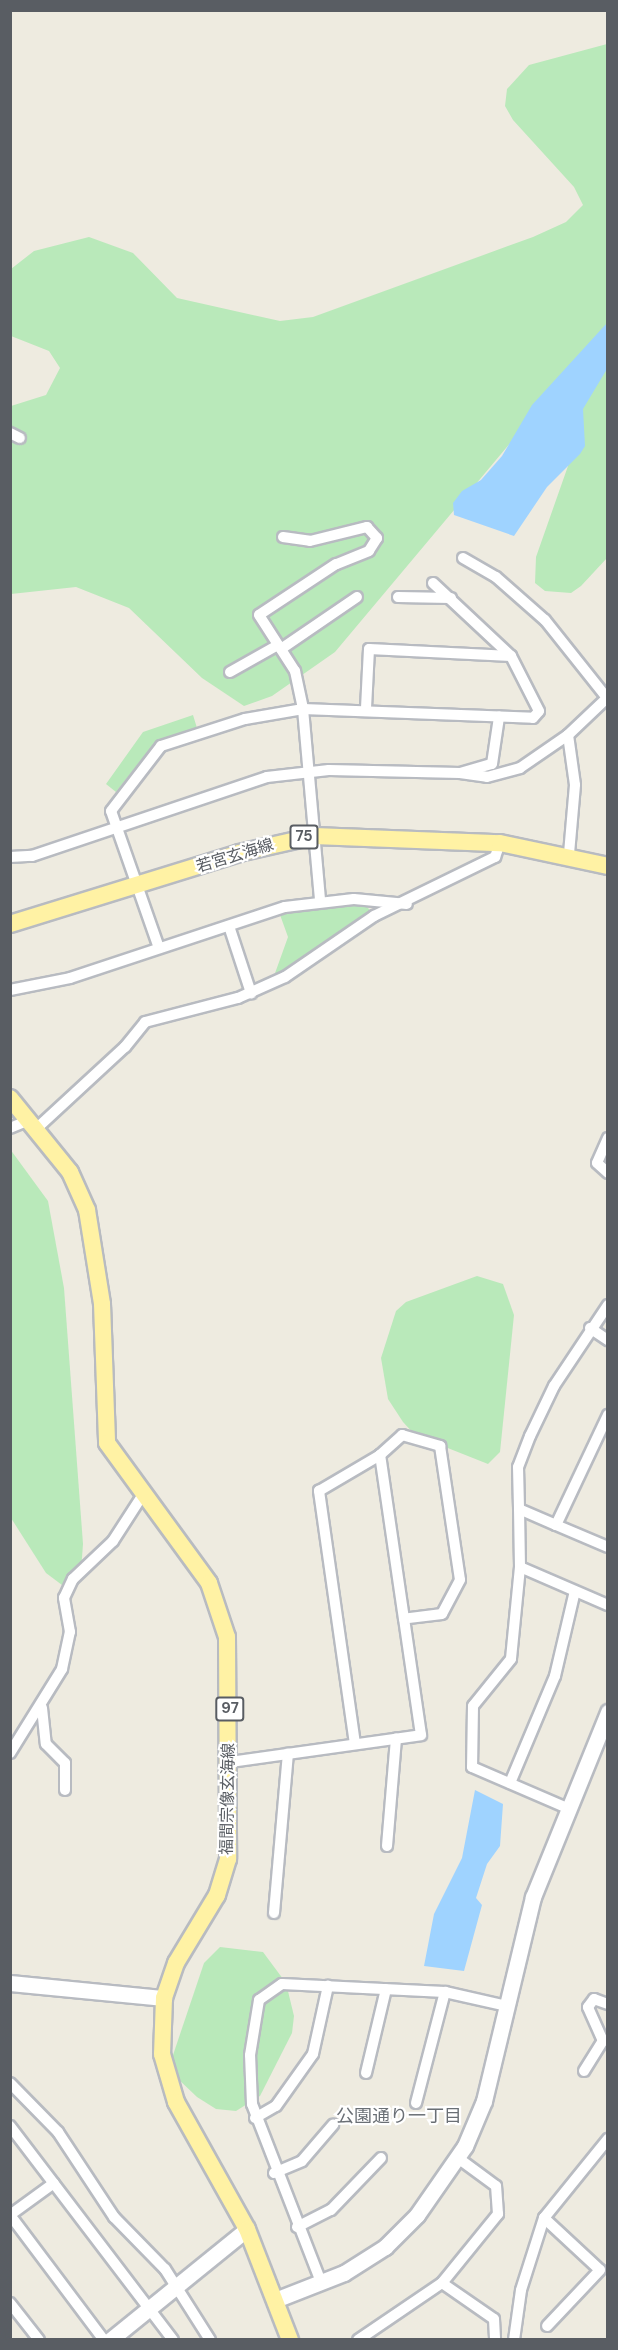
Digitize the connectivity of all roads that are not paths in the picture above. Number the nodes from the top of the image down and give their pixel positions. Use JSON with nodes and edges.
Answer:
{"nodes":[{"id":1,"x":283,"y":537,"type":"dead end"},
{"id":2,"x":463,"y":558,"type":"dead end"},
{"id":3,"x":433,"y":583,"type":"dead end"},
{"id":4,"x":357,"y":597,"type":"dead end"},
{"id":5,"x":398,"y":597,"type":"dead end"},
{"id":6,"x":451,"y":598,"type":"junction"},
{"id":7,"x":280,"y":647,"type":"junction"},
{"id":8,"x":511,"y":656,"type":"junction"},
{"id":9,"x":230,"y":672,"type":"dead end"},
{"id":10,"x":607,"y":698,"type":"edge"},
{"id":11,"x":303,"y":709,"type":"junction"},
{"id":12,"x":366,"y":709,"type":"junction"},
{"id":13,"x":499,"y":717,"type":"junction"},
{"id":14,"x":568,"y":735,"type":"junction"},
{"id":15,"x":308,"y":771,"type":"junction"},
{"id":16,"x":460,"y":773,"type":"junction"},
{"id":17,"x":116,"y":825,"type":"junction"},
{"id":18,"x":314,"y":836,"type":"junction"},
{"id":19,"x":500,"y":843,"type":"junction"},
{"id":20,"x":569,"y":854,"type":"junction"},
{"id":21,"x":10,"y":857,"type":"edge"},
{"id":22,"x":608,"y":866,"type":"edge"},
{"id":23,"x":138,"y":887,"type":"junction"},
{"id":24,"x":320,"y":900,"type":"junction"},
{"id":25,"x":407,"y":904,"type":"junction"},
{"id":26,"x":10,"y":924,"type":"edge"},
{"id":27,"x":230,"y":926,"type":"junction"},
{"id":28,"x":159,"y":948,"type":"junction"},
{"id":29,"x":10,"y":990,"type":"edge"},
{"id":30,"x":251,"y":993,"type":"junction"},
{"id":31,"x":10,"y":1098,"type":"edge"},
{"id":32,"x":33,"y":1125,"type":"junction"},
{"id":33,"x":10,"y":1128,"type":"edge"},
{"id":34,"x":608,"y":1138,"type":"edge"},
{"id":35,"x":608,"y":1173,"type":"edge"},
{"id":36,"x":608,"y":1305,"type":"edge"},
{"id":37,"x":590,"y":1328,"type":"junction"},
{"id":38,"x":608,"y":1340,"type":"edge"},
{"id":39,"x":608,"y":1415,"type":"edge"},
{"id":40,"x":380,"y":1455,"type":"junction"},
{"id":41,"x":142,"y":1496,"type":"junction"},
{"id":42,"x":519,"y":1509,"type":"junction"},
{"id":43,"x":556,"y":1524,"type":"junction"},
{"id":44,"x":608,"y":1547,"type":"edge"},
{"id":45,"x":520,"y":1567,"type":"junction"},
{"id":46,"x":575,"y":1591,"type":"junction"},
{"id":47,"x":608,"y":1605,"type":"edge"},
{"id":48,"x":404,"y":1619,"type":"junction"},
{"id":49,"x":42,"y":1708,"type":"junction"},
{"id":50,"x":608,"y":1712,"type":"edge"},
{"id":51,"x":396,"y":1738,"type":"junction"},
{"id":52,"x":355,"y":1744,"type":"junction"},
{"id":53,"x":601,"y":1745,"type":"edge"},
{"id":54,"x":10,"y":1753,"type":"edge"},
{"id":55,"x":288,"y":1754,"type":"junction"},
{"id":56,"x":230,"y":1762,"type":"junction"},
{"id":57,"x":510,"y":1783,"type":"junction"},
{"id":58,"x":65,"y":1790,"type":"dead end"},
{"id":59,"x":567,"y":1808,"type":"junction"},
{"id":60,"x":387,"y":1846,"type":"dead end"},
{"id":61,"x":274,"y":1913,"type":"dead end"},
{"id":62,"x":10,"y":1983,"type":"edge"},
{"id":63,"x":328,"y":1986,"type":"junction"},
{"id":64,"x":386,"y":1989,"type":"junction"},
{"id":65,"x":445,"y":1992,"type":"junction"},
{"id":66,"x":157,"y":1998,"type":"junction"},
{"id":67,"x":608,"y":2004,"type":"edge"},
{"id":68,"x":507,"y":2006,"type":"junction"},
{"id":69,"x":584,"y":2071,"type":"dead end"},
{"id":70,"x":366,"y":2073,"type":"dead end"},
{"id":71,"x":10,"y":2083,"type":"edge"},
{"id":72,"x":416,"y":2103,"type":"dead end"},
{"id":73,"x":255,"y":2118,"type":"junction"},
{"id":74,"x":10,"y":2126,"type":"edge"},
{"id":75,"x":333,"y":2126,"type":"dead end"},
{"id":76,"x":608,"y":2139,"type":"edge"},
{"id":77,"x":381,"y":2158,"type":"dead end"},
{"id":78,"x":458,"y":2158,"type":"junction"},
{"id":79,"x":274,"y":2173,"type":"junction"},
{"id":80,"x":54,"y":2182,"type":"junction"},
{"id":81,"x":11,"y":2215,"type":"edge"},
{"id":82,"x":544,"y":2218,"type":"junction"},
{"id":83,"x":297,"y":2227,"type":"junction"},
{"id":84,"x":247,"y":2229,"type":"junction"},
{"id":85,"x":321,"y":2282,"type":"junction"},
{"id":86,"x":442,"y":2283,"type":"junction"},
{"id":87,"x":179,"y":2288,"type":"junction"},
{"id":88,"x":275,"y":2301,"type":"junction"},
{"id":89,"x":10,"y":2303,"type":"edge"},
{"id":90,"x":150,"y":2309,"type":"junction"},
{"id":91,"x":547,"y":2326,"type":"dead end"},
{"id":92,"x":39,"y":2340,"type":"edge"},
{"id":93,"x":104,"y":2340,"type":"edge"},
{"id":94,"x":110,"y":2340,"type":"edge"},
{"id":95,"x":173,"y":2340,"type":"edge"},
{"id":96,"x":210,"y":2340,"type":"edge"},
{"id":97,"x":290,"y":2340,"type":"edge"},
{"id":98,"x":358,"y":2340,"type":"edge"},
{"id":99,"x":495,"y":2340,"type":"edge"},
{"id":100,"x":514,"y":2340,"type":"edge"}],
"edges":[{"from":1,"to":7,"type":"street"},
{"from":2,"to":10,"type":"street"},
{"from":3,"to":6,"type":"street"},
{"from":4,"to":7,"type":"street"},
{"from":5,"to":6,"type":"street"},
{"from":6,"to":8,"type":"street"},
{"from":7,"to":9,"type":"street"},
{"from":7,"to":11,"type":"street"},
{"from":8,"to":12,"type":"street"},
{"from":8,"to":13,"type":"street"},
{"from":10,"to":14,"type":"street"},
{"from":11,"to":12,"type":"street"},
{"from":11,"to":15,"type":"street"},
{"from":11,"to":17,"type":"street"},
{"from":12,"to":13,"type":"street"},
{"from":13,"to":16,"type":"street"},
{"from":14,"to":16,"type":"street"},
{"from":14,"to":20,"type":"street"},
{"from":15,"to":16,"type":"street"},
{"from":15,"to":17,"type":"street"},
{"from":15,"to":18,"type":"street"},
{"from":17,"to":21,"type":"street"},
{"from":17,"to":23,"type":"street"},
{"from":18,"to":19,"type":"main road","name":"若宮玄海線","number":"75"},
{"from":18,"to":23,"type":"main road","name":"若宮玄海線","number":"75"},
{"from":18,"to":24,"type":"street"},
{"from":19,"to":20,"type":"main road","name":"若宮玄海線","number":"75"},
{"from":19,"to":25,"type":"street"},
{"from":20,"to":22,"type":"main road","name":"若宮玄海線","number":"75"},
{"from":23,"to":26,"type":"main road","name":"若宮玄海線","number":"75"},
{"from":23,"to":28,"type":"street"},
{"from":24,"to":25,"type":"street"},
{"from":24,"to":27,"type":"street"},
{"from":25,"to":30,"type":"street"},
{"from":27,"to":28,"type":"street"},
{"from":27,"to":30,"type":"street"},
{"from":28,"to":29,"type":"street"},
{"from":30,"to":32,"type":"street"},
{"from":31,"to":32,"type":"main road","name":"福間宗像玄海線","number":"97"},
{"from":32,"to":33,"type":"street"},
{"from":32,"to":41,"type":"main road","name":"福間宗像玄海線","number":"97"},
{"from":34,"to":35,"type":"street"},
{"from":36,"to":37,"type":"street"},
{"from":37,"to":38,"type":"street"},
{"from":37,"to":42,"type":"street"},
{"from":39,"to":43,"type":"street"},
{"from":40,"to":48,"type":"street"},
{"from":40,"to":48,"type":"street"},
{"from":40,"to":52,"type":"street"},
{"from":41,"to":49,"type":"street"},
{"from":41,"to":56,"type":"main road","name":"福間宗像玄海線","number":"97"},
{"from":42,"to":43,"type":"street"},
{"from":42,"to":45,"type":"street"},
{"from":43,"to":44,"type":"street"},
{"from":45,"to":46,"type":"street"},
{"from":45,"to":57,"type":"street"},
{"from":46,"to":47,"type":"street"},
{"from":46,"to":57,"type":"street"},
{"from":48,"to":51,"type":"street"},
{"from":49,"to":54,"type":"street"},
{"from":49,"to":58,"type":"street"},
{"from":50,"to":53,"type":"street"},
{"from":51,"to":52,"type":"street"},
{"from":51,"to":60,"type":"street"},
{"from":52,"to":55,"type":"street"},
{"from":53,"to":59,"type":"street"},
{"from":55,"to":56,"type":"street"},
{"from":55,"to":61,"type":"street"},
{"from":56,"to":66,"type":"main road","name":"福間宗像玄海線","number":"97"},
{"from":57,"to":59,"type":"street"},
{"from":59,"to":68,"type":"street"},
{"from":62,"to":66,"type":"street"},
{"from":63,"to":64,"type":"street"},
{"from":63,"to":73,"type":"street"},
{"from":63,"to":73,"type":"street"},
{"from":64,"to":65,"type":"street"},
{"from":64,"to":70,"type":"street"},
{"from":65,"to":68,"type":"street"},
{"from":65,"to":72,"type":"street"},
{"from":66,"to":84,"type":"main road","name":"福間宗像玄海線","number":"97"},
{"from":67,"to":69,"type":"street"},
{"from":68,"to":78,"type":"street"},
{"from":71,"to":87,"type":"street"},
{"from":73,"to":79,"type":"street"},
{"from":74,"to":80,"type":"street"},
{"from":75,"to":79,"type":"street"},
{"from":76,"to":82,"type":"street"},
{"from":77,"to":83,"type":"street"},
{"from":78,"to":85,"type":"street"},
{"from":78,"to":86,"type":"street"},
{"from":79,"to":83,"type":"street"},
{"from":80,"to":81,"type":"street"},
{"from":80,"to":90,"type":"street"},
{"from":81,"to":93,"type":"street"},
{"from":82,"to":91,"type":"street"},
{"from":82,"to":100,"type":"street"},
{"from":83,"to":85,"type":"street"},
{"from":84,"to":87,"type":"street"},
{"from":84,"to":88,"type":"main road","name":"福間宗像玄海線","number":"97"},
{"from":85,"to":88,"type":"street"},
{"from":86,"to":98,"type":"street"},
{"from":86,"to":99,"type":"street"},
{"from":87,"to":90,"type":"street"},
{"from":87,"to":96,"type":"street"},
{"from":88,"to":97,"type":"main road","name":"福間宗像玄海線","number":"97"},
{"from":89,"to":92,"type":"street"},
{"from":90,"to":94,"type":"street"},
{"from":90,"to":95,"type":"street"}]}
